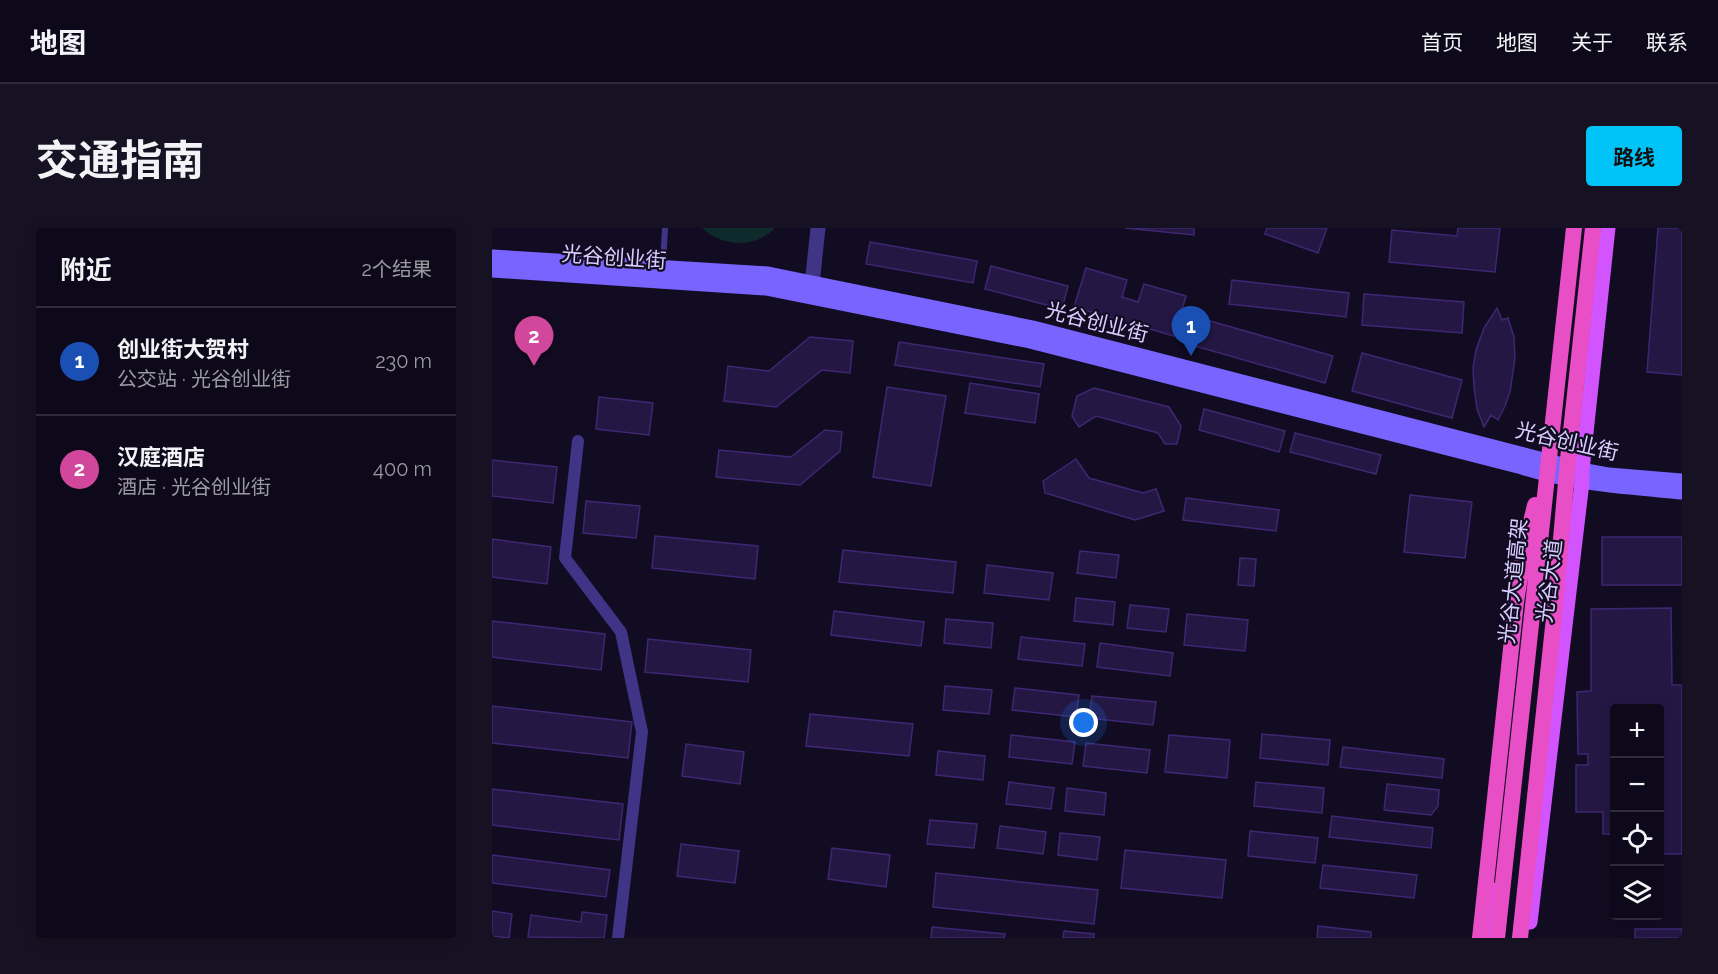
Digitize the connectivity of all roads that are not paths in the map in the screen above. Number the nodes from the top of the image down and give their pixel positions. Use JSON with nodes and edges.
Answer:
{"nodes":[{"id":1,"x":665,"y":228,"type":"edge"},
{"id":2,"x":818,"y":228,"type":"edge"},
{"id":3,"x":1568,"y":228,"type":"edge"},
{"id":4,"x":1574,"y":228,"type":"edge"},
{"id":5,"x":1593,"y":228,"type":"edge"},
{"id":6,"x":1608,"y":228,"type":"edge"},
{"id":7,"x":492,"y":257,"type":"edge"},
{"id":8,"x":492,"y":270,"type":"edge"},
{"id":9,"x":663,"y":274,"type":"junction"},
{"id":10,"x":811,"y":290,"type":"junction"},
{"id":11,"x":1553,"y":425,"type":"junction"},
{"id":12,"x":578,"y":441,"type":"dead end"},
{"id":13,"x":1549,"y":468,"type":"junction"},
{"id":14,"x":1582,"y":476,"type":"junction"},
{"id":15,"x":1682,"y":481,"type":"edge"},
{"id":16,"x":1682,"y":492,"type":"edge"},
{"id":17,"x":618,"y":938,"type":"edge"},
{"id":18,"x":1480,"y":938,"type":"edge"},
{"id":19,"x":1488,"y":938,"type":"edge"},
{"id":20,"x":1497,"y":938,"type":"edge"},
{"id":21,"x":1520,"y":938,"type":"edge"},
{"id":22,"x":1528,"y":938,"type":"edge"}],
"edges":[{"from":1,"to":9,"type":"lane"},
{"from":2,"to":10,"type":"street"},
{"from":3,"to":13,"type":"main road"},
{"from":4,"to":11,"type":"highway","name":"光谷大道高架"},
{"from":5,"to":21,"type":"highway","name":"光谷大道高架"},
{"from":6,"to":14,"type":"main road","name":"光谷大道"},
{"from":7,"to":9,"type":"main road","name":"光谷创业街"},
{"from":8,"to":9,"type":"main road","name":"光谷创业街"},
{"from":9,"to":10,"type":"main road","name":"光谷创业街"},
{"from":10,"to":13,"type":"main road","name":"光谷创业街"},
{"from":11,"to":18,"type":"highway"},
{"from":11,"to":20,"type":"highway","name":"光谷大道高架"},
{"from":12,"to":17,"type":"street"},
{"from":13,"to":14,"type":"main road","name":"光谷创业街"},
{"from":13,"to":19,"type":"main road","name":"光谷大道"},
{"from":14,"to":15,"type":"main road","name":"光谷创业街"},
{"from":14,"to":16,"type":"main road","name":"光谷创业街"},
{"from":14,"to":22,"type":"main road","name":"光谷大道"}]}
